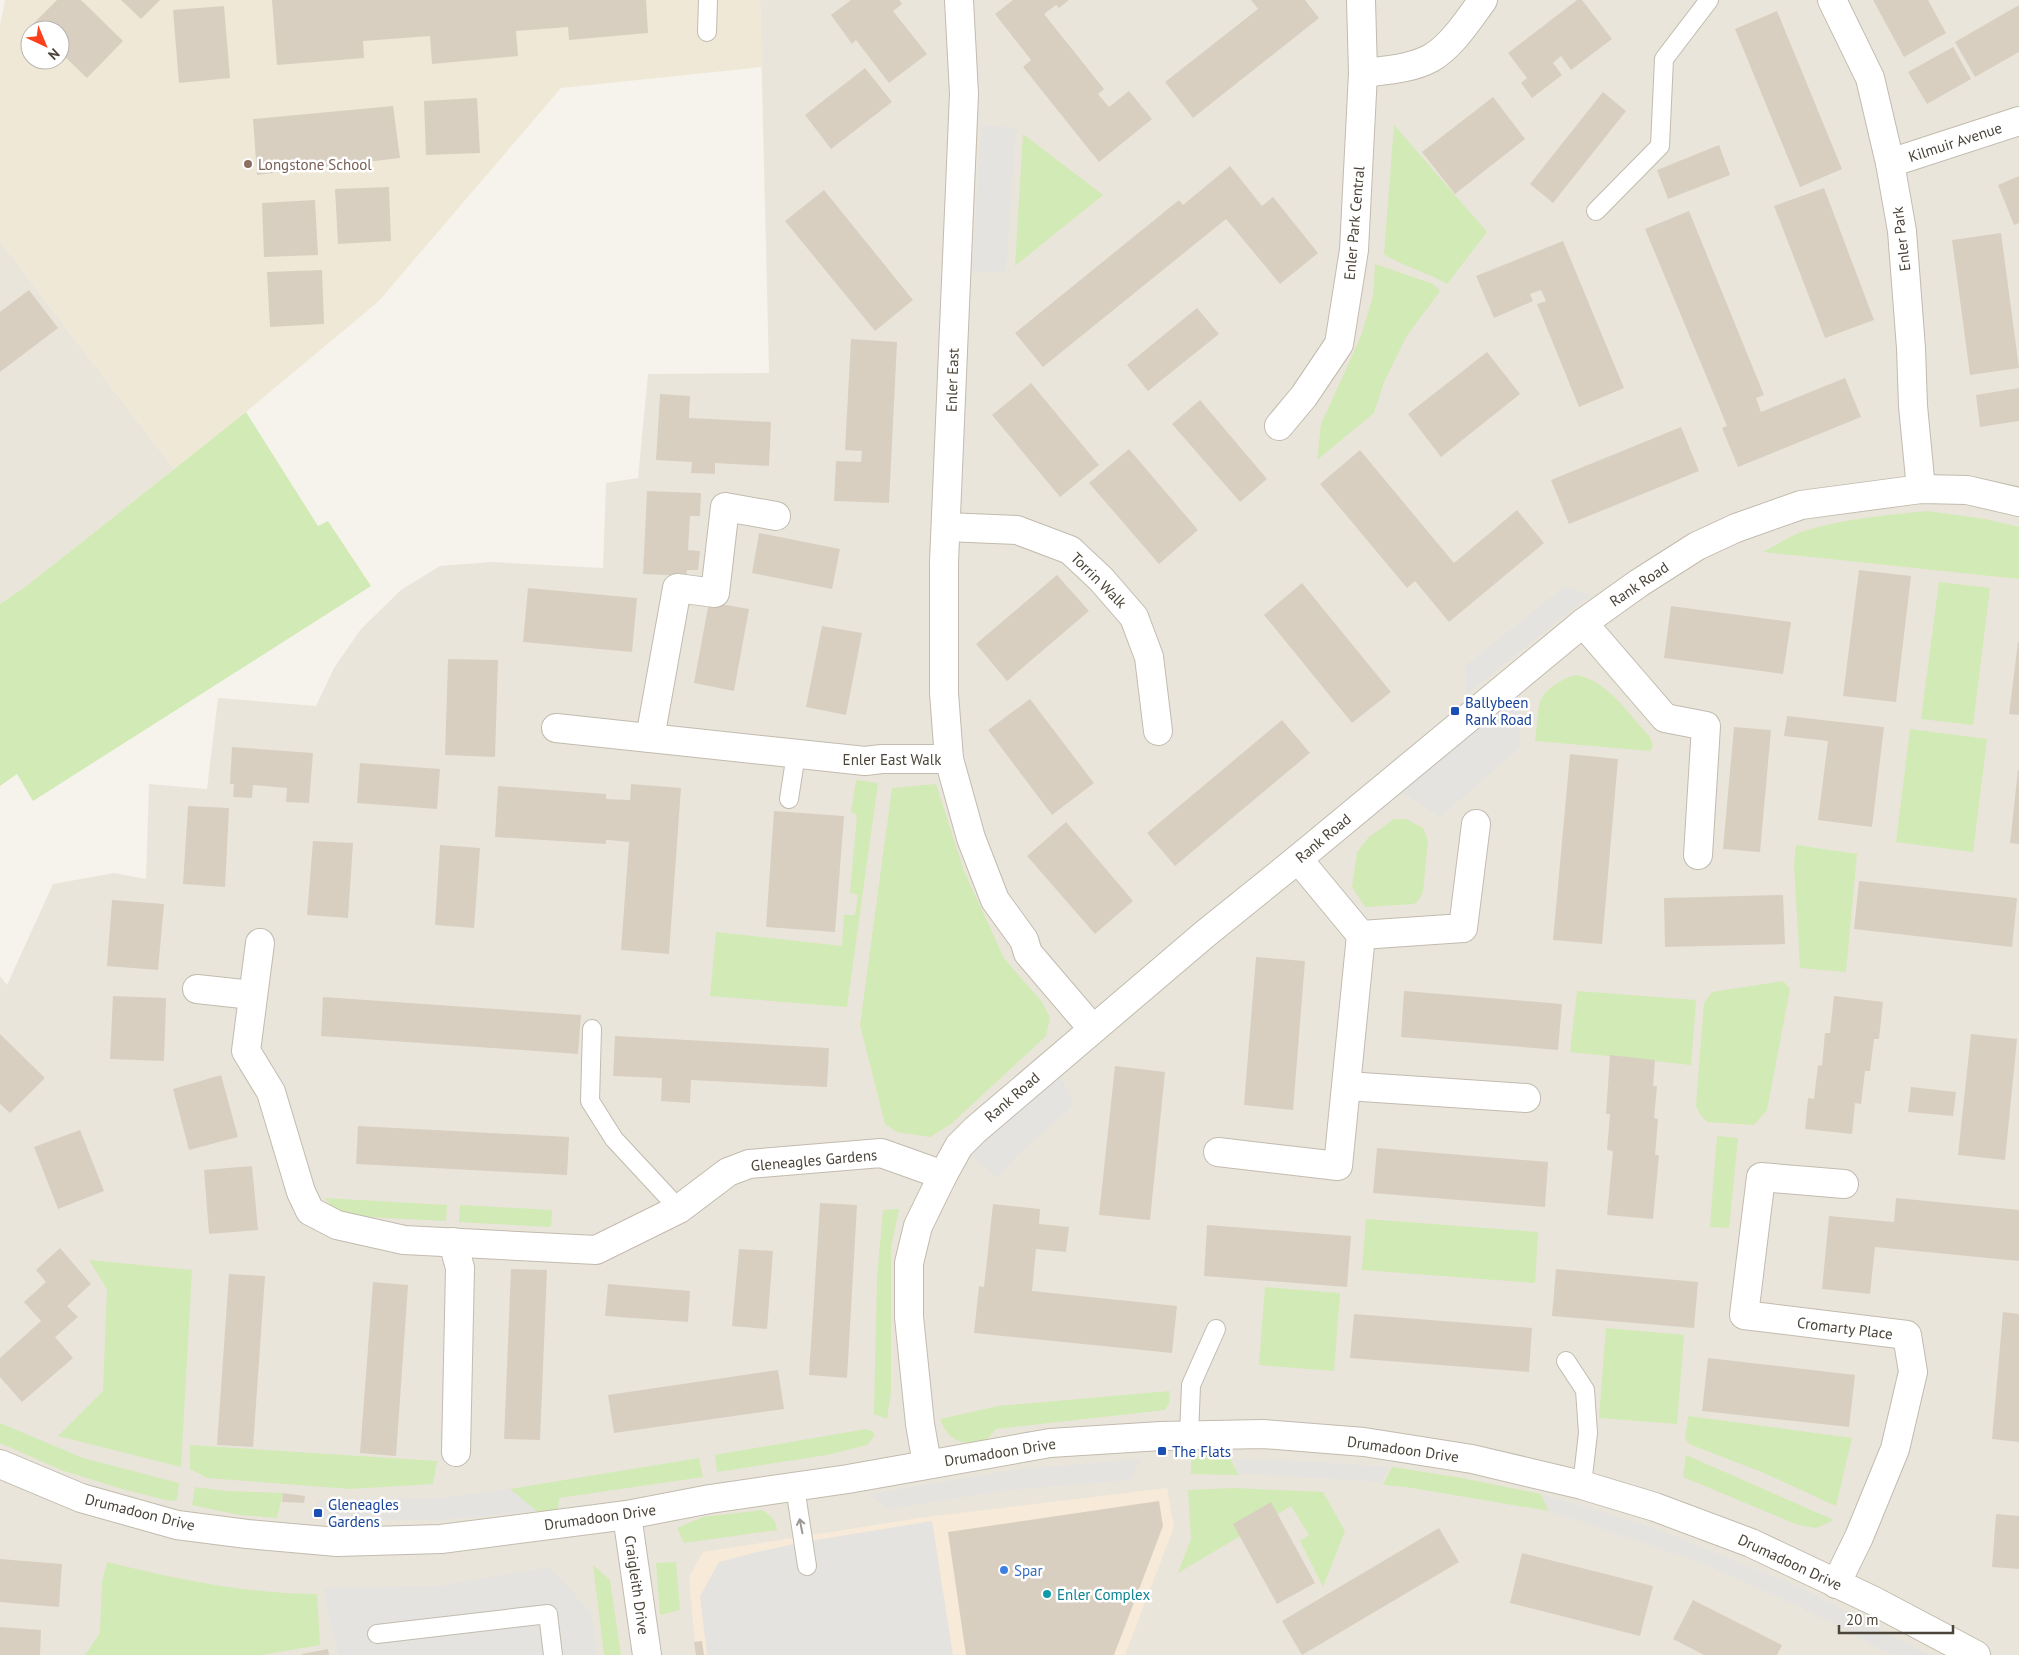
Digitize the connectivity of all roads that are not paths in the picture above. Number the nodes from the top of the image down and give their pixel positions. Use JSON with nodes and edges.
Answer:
{"nodes":[{"id":1,"x":708,"y":0,"type":"edge"},
{"id":2,"x":959,"y":0,"type":"edge"},
{"id":3,"x":1361,"y":0,"type":"edge"},
{"id":4,"x":1483,"y":0,"type":"edge"},
{"id":5,"x":1709,"y":0,"type":"edge"},
{"id":6,"x":1832,"y":0,"type":"edge"},
{"id":7,"x":707,"y":32,"type":"dead end"},
{"id":8,"x":1363,"y":73,"type":"junction"},
{"id":9,"x":2019,"y":121,"type":"edge"},
{"id":10,"x":1890,"y":163,"type":"junction"},
{"id":11,"x":1596,"y":211,"type":"dead end"},
{"id":12,"x":1279,"y":426,"type":"dead end"},
{"id":13,"x":1921,"y":489,"type":"junction"},
{"id":14,"x":2019,"y":502,"type":"edge"},
{"id":15,"x":776,"y":516,"type":"dead end"},
{"id":16,"x":946,"y":527,"type":"junction"},
{"id":17,"x":1583,"y":623,"type":"junction"},
{"id":18,"x":556,"y":728,"type":"dead end"},
{"id":19,"x":1158,"y":731,"type":"dead end"},
{"id":20,"x":650,"y":738,"type":"junction"},
{"id":21,"x":796,"y":754,"type":"junction"},
{"id":22,"x":949,"y":759,"type":"junction"},
{"id":23,"x":789,"y":799,"type":"dead end"},
{"id":24,"x":1476,"y":824,"type":"dead end"},
{"id":25,"x":1698,"y":855,"type":"dead end"},
{"id":26,"x":1298,"y":860,"type":"junction"},
{"id":27,"x":1361,"y":935,"type":"junction"},
{"id":28,"x":260,"y":943,"type":"dead end"},
{"id":29,"x":197,"y":989,"type":"dead end"},
{"id":30,"x":252,"y":995,"type":"junction"},
{"id":31,"x":1092,"y":1028,"type":"junction"},
{"id":32,"x":592,"y":1029,"type":"dead end"},
{"id":33,"x":1347,"y":1086,"type":"junction"},
{"id":34,"x":1526,"y":1098,"type":"dead end"},
{"id":35,"x":1218,"y":1152,"type":"dead end"},
{"id":36,"x":943,"y":1175,"type":"junction"},
{"id":37,"x":1844,"y":1184,"type":"dead end"},
{"id":38,"x":679,"y":1209,"type":"junction"},
{"id":39,"x":453,"y":1242,"type":"junction"},
{"id":40,"x":1216,"y":1329,"type":"dead end"},
{"id":41,"x":1566,"y":1361,"type":"dead end"},
{"id":42,"x":1190,"y":1436,"type":"junction"},
{"id":43,"x":456,"y":1452,"type":"dead end"},
{"id":44,"x":0,"y":1464,"type":"edge"},
{"id":45,"x":927,"y":1464,"type":"junction"},
{"id":46,"x":1582,"y":1485,"type":"junction"},
{"id":47,"x":795,"y":1487,"type":"junction"},
{"id":48,"x":627,"y":1515,"type":"junction"},
{"id":49,"x":807,"y":1566,"type":"dead end"},
{"id":50,"x":1836,"y":1584,"type":"junction"},
{"id":51,"x":376,"y":1634,"type":"dead end"},
{"id":52,"x":553,"y":1655,"type":"edge"},
{"id":53,"x":647,"y":1655,"type":"edge"},
{"id":54,"x":1976,"y":1655,"type":"edge"}],
"edges":[{"from":1,"to":7,"type":"lane"},
{"from":2,"to":16,"type":"street","name":"Enler East"},
{"from":3,"to":8,"type":"street","name":"Enler Park Central"},
{"from":4,"to":8,"type":"street"},
{"from":5,"to":11,"type":"lane"},
{"from":6,"to":10,"type":"street","name":"Enler Park"},
{"from":8,"to":12,"type":"street","name":"Enler Park Central"},
{"from":9,"to":10,"type":"street","name":"Kilmuir Avenue"},
{"from":10,"to":13,"type":"street","name":"Enler Park"},
{"from":13,"to":14,"type":"street","name":"Rank Road"},
{"from":13,"to":17,"type":"street","name":"Rank Road"},
{"from":15,"to":20,"type":"street"},
{"from":16,"to":19,"type":"street","name":"Torrin Walk"},
{"from":16,"to":22,"type":"street","name":"Enler East"},
{"from":17,"to":25,"type":"street"},
{"from":17,"to":26,"type":"street","name":"Rank Road"},
{"from":18,"to":20,"type":"street","name":"Enler East Walk"},
{"from":20,"to":21,"type":"street","name":"Enler East Walk"},
{"from":21,"to":22,"type":"street","name":"Enler East Walk"},
{"from":21,"to":23,"type":"lane"},
{"from":22,"to":31,"type":"street","name":"Enler East Walk"},
{"from":24,"to":27,"type":"street"},
{"from":26,"to":27,"type":"street"},
{"from":26,"to":31,"type":"street","name":"Rank Road"},
{"from":27,"to":33,"type":"street"},
{"from":28,"to":30,"type":"street","name":"Gleneagles Gardens"},
{"from":29,"to":30,"type":"street"},
{"from":30,"to":39,"type":"street","name":"Gleneagles Gardens"},
{"from":31,"to":36,"type":"street","name":"Rank Road"},
{"from":32,"to":38,"type":"lane"},
{"from":33,"to":34,"type":"street"},
{"from":33,"to":35,"type":"street"},
{"from":36,"to":38,"type":"street","name":"Gleneagles Gardens"},
{"from":36,"to":45,"type":"street","name":"Rank Road"},
{"from":37,"to":50,"type":"street","name":"Cromarty Place"},
{"from":38,"to":39,"type":"street","name":"Gleneagles Gardens"},
{"from":39,"to":43,"type":"street"},
{"from":40,"to":42,"type":"lane"},
{"from":41,"to":46,"type":"lane"},
{"from":42,"to":45,"type":"street","name":"Drumadoon Drive"},
{"from":42,"to":46,"type":"street","name":"Drumadoon Drive"},
{"from":44,"to":48,"type":"street","name":"Drumadoon Drive"},
{"from":45,"to":47,"type":"street","name":"Drumadoon Drive"},
{"from":46,"to":50,"type":"street","name":"Drumadoon Drive"},
{"from":47,"to":48,"type":"street","name":"Drumadoon Drive"},
{"from":49,"to":47,"type":"lane","one_way":true},
{"from":48,"to":53,"type":"street","name":"Craigleith Drive"},
{"from":50,"to":54,"type":"street","name":"Drumadoon Drive"},
{"from":51,"to":52,"type":"lane"}]}
